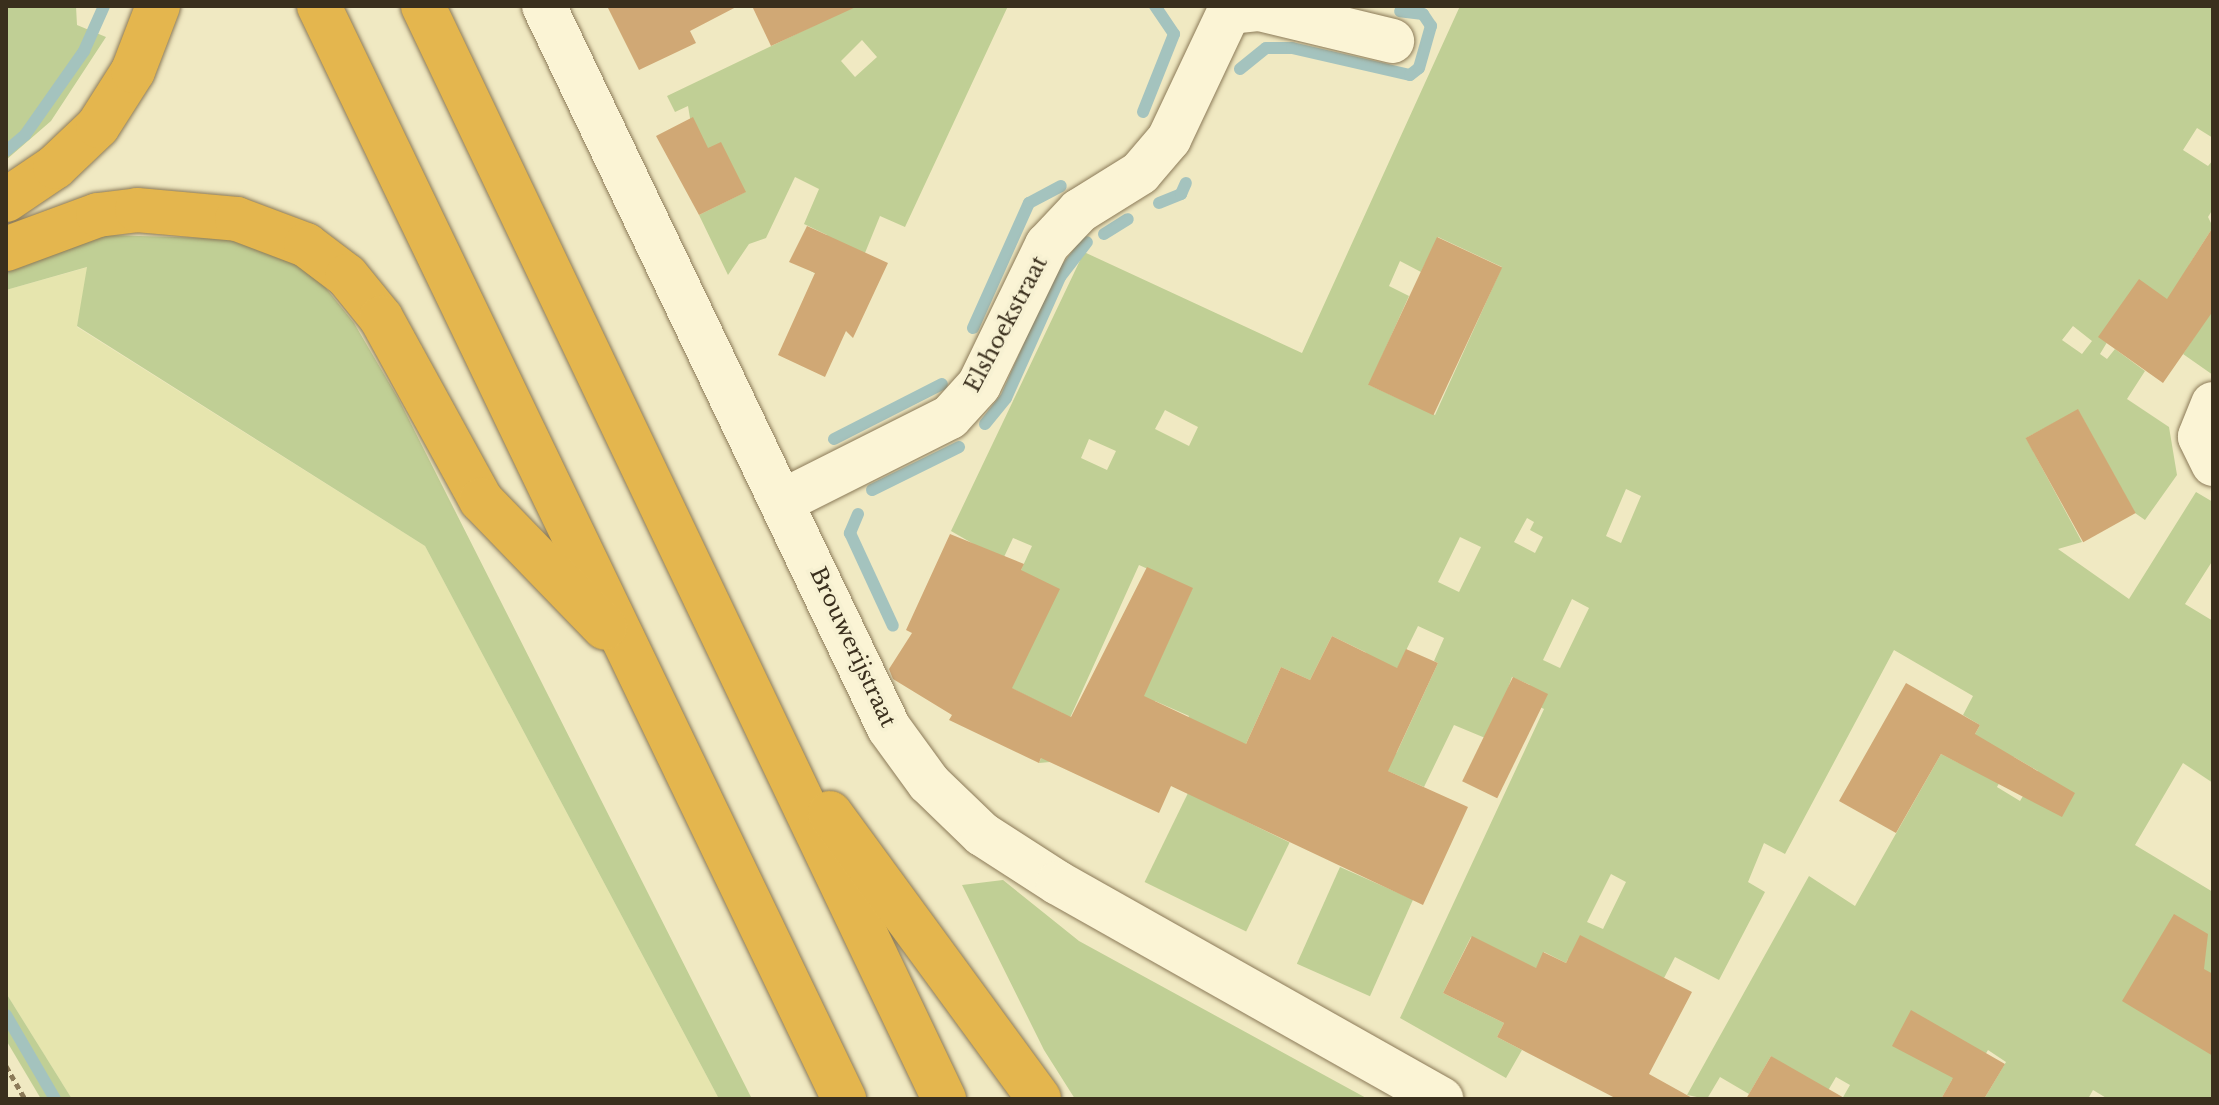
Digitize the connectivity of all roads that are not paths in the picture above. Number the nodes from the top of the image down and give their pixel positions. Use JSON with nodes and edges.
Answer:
{"nodes":[{"id":1,"x":158,"y":6,"type":"edge"},
{"id":2,"x":319,"y":6,"type":"edge"},
{"id":3,"x":423,"y":6,"type":"edge"},
{"id":4,"x":544,"y":6,"type":"edge"},
{"id":5,"x":1223,"y":9,"type":"edge"},
{"id":6,"x":1392,"y":41,"type":"dead end"},
{"id":7,"x":6,"y":200,"type":"edge"},
{"id":8,"x":6,"y":249,"type":"edge"},
{"id":9,"x":2213,"y":404,"type":"edge"},
{"id":10,"x":2213,"y":464,"type":"edge"},
{"id":11,"x":783,"y":501,"type":"junction"},
{"id":12,"x":632,"y":655,"type":"junction"},
{"id":13,"x":766,"y":723,"type":"junction"},
{"id":14,"x":844,"y":1099,"type":"edge"},
{"id":15,"x":944,"y":1099,"type":"edge"},
{"id":16,"x":1039,"y":1099,"type":"edge"},
{"id":17,"x":1441,"y":1099,"type":"edge"}],
"edges":[{"from":1,"to":7,"type":"highway"},
{"from":2,"to":12,"type":"highway"},
{"from":3,"to":13,"type":"highway"},
{"from":4,"to":11,"type":"street","name":"Brouwerijstraat"},
{"from":5,"to":6,"type":"street","name":"Elshoekstraat"},
{"from":5,"to":11,"type":"street","name":"Elshoekstraat"},
{"from":8,"to":12,"type":"highway"},
{"from":9,"to":10,"type":"street"},
{"from":11,"to":17,"type":"street","name":"Brouwerijstraat"},
{"from":12,"to":14,"type":"highway"},
{"from":13,"to":15,"type":"highway"},
{"from":13,"to":16,"type":"highway"}]}
